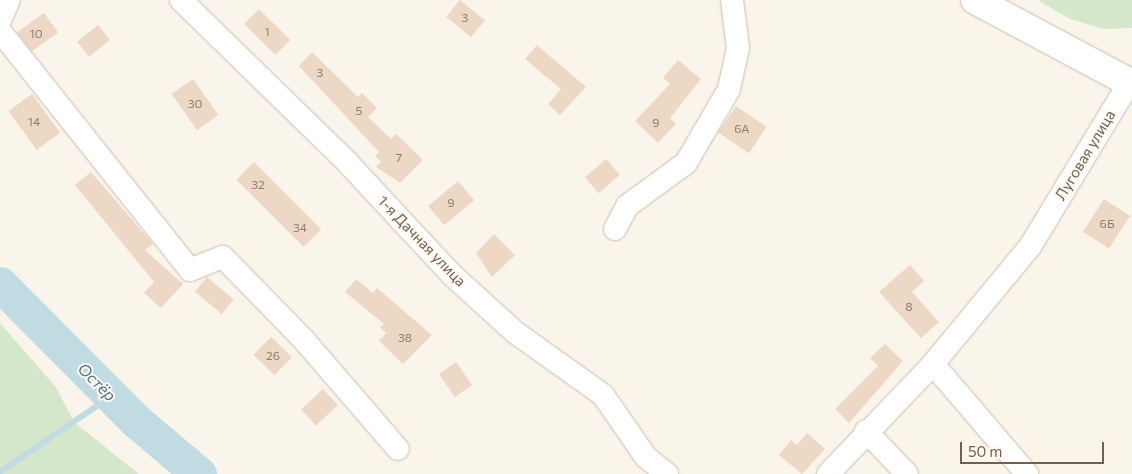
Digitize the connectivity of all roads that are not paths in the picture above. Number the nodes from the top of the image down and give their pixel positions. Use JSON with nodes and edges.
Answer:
{"nodes":[{"id":1,"x":9,"y":0,"type":"edge"},
{"id":2,"x":181,"y":0,"type":"edge"},
{"id":3,"x":732,"y":0,"type":"edge"},
{"id":4,"x":975,"y":0,"type":"edge"},
{"id":5,"x":0,"y":20,"type":"edge"},
{"id":6,"x":0,"y":31,"type":"edge"},
{"id":7,"x":1130,"y":84,"type":"edge"},
{"id":8,"x":614,"y":229,"type":"dead end"},
{"id":9,"x":933,"y":364,"type":"junction"},
{"id":10,"x":866,"y":431,"type":"junction"},
{"id":11,"x":398,"y":449,"type":"dead end"},
{"id":12,"x":667,"y":474,"type":"edge"},
{"id":13,"x":828,"y":474,"type":"edge"},
{"id":14,"x":907,"y":474,"type":"edge"},
{"id":15,"x":1027,"y":474,"type":"edge"}],
"edges":[{"from":1,"to":5,"type":"street"},
{"from":2,"to":12,"type":"street","name":"1-я Дачная улица"},
{"from":3,"to":8,"type":"street"},
{"from":4,"to":7,"type":"street","name":"Луговая улица"},
{"from":6,"to":11,"type":"street"},
{"from":7,"to":9,"type":"street","name":"Луговая улица"},
{"from":9,"to":10,"type":"street","name":"Луговая улица"},
{"from":9,"to":15,"type":"street"},
{"from":10,"to":13,"type":"street","name":"Луговая улица"},
{"from":10,"to":14,"type":"street"}]}
